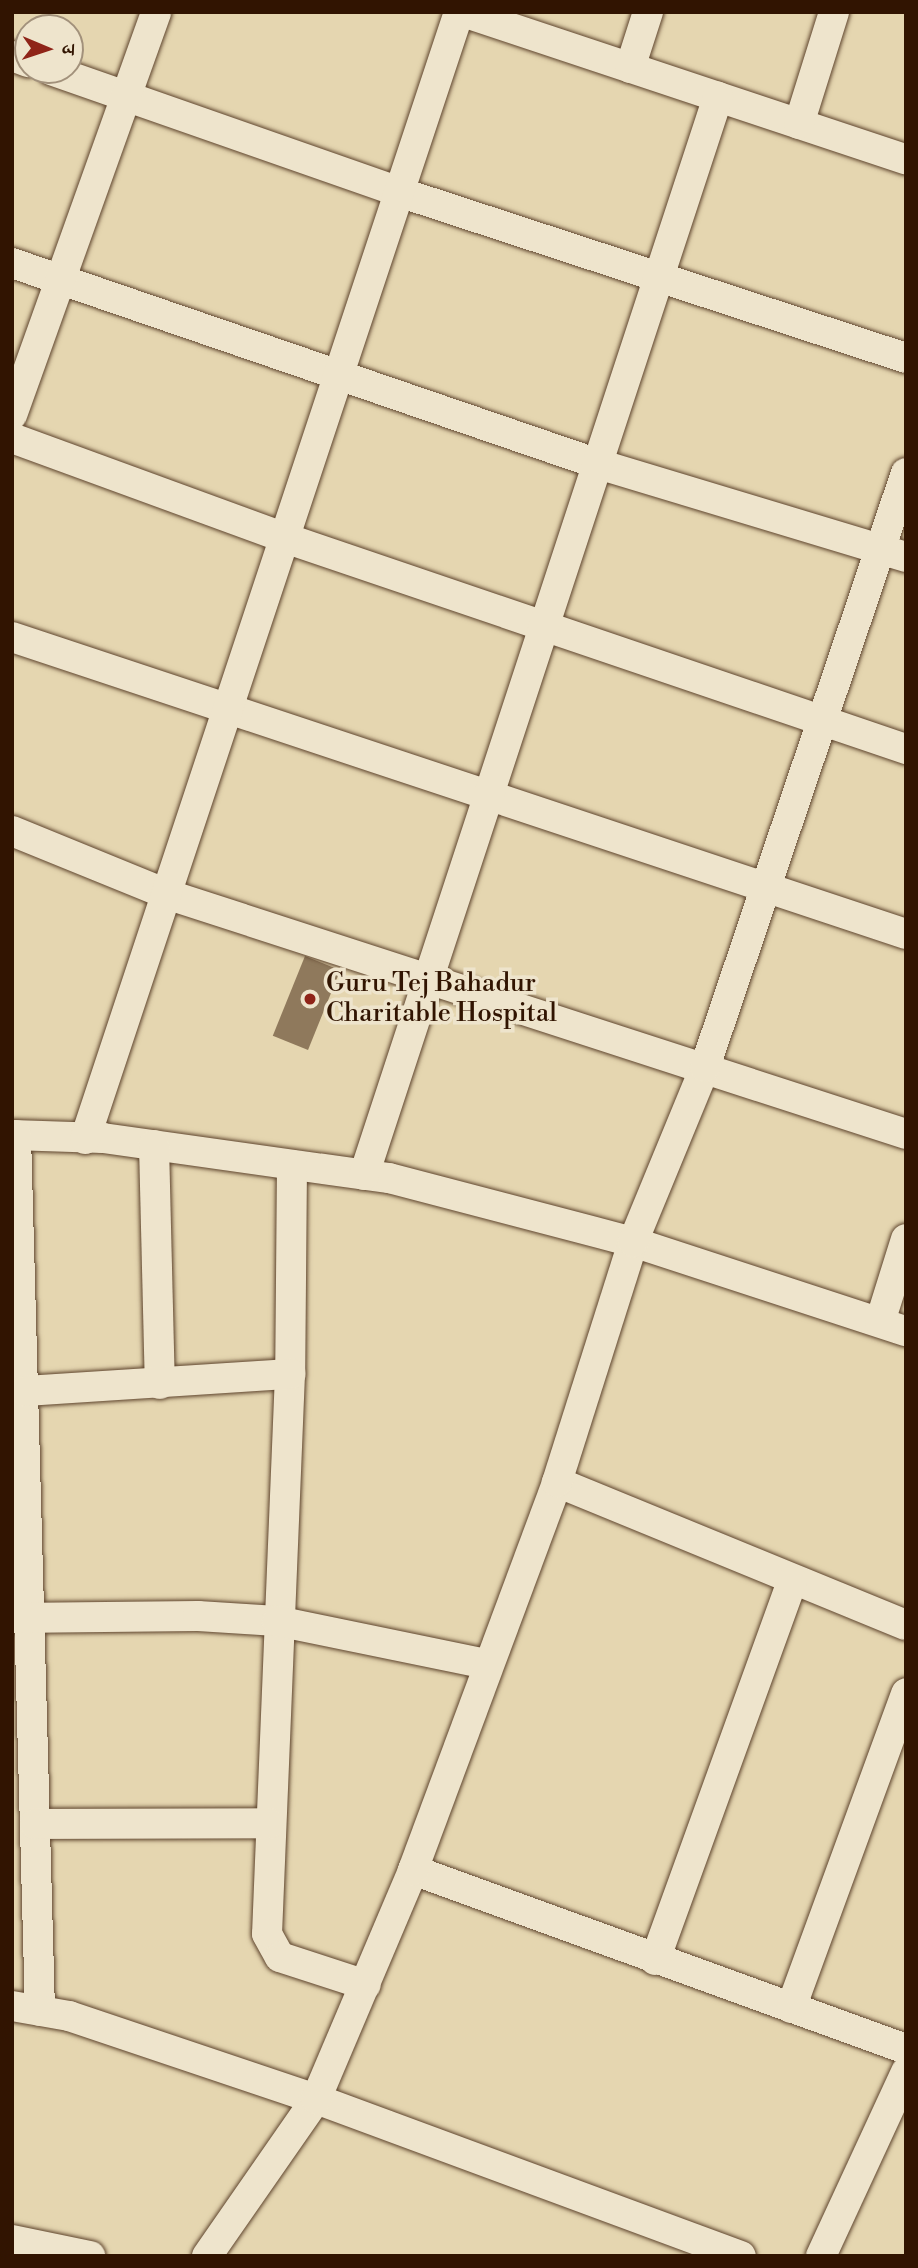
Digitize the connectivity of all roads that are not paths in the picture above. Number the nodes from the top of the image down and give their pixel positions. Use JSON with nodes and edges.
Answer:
{"nodes":[{"id":1,"x":156,"y":12,"type":"edge"},
{"id":2,"x":461,"y":12,"type":"edge"},
{"id":3,"x":648,"y":12,"type":"edge"},
{"id":4,"x":834,"y":12,"type":"edge"},
{"id":5,"x":630,"y":68,"type":"junction"},
{"id":6,"x":84,"y":81,"type":"edge"},
{"id":7,"x":127,"y":96,"type":"junction"},
{"id":8,"x":718,"y":97,"type":"junction"},
{"id":9,"x":799,"y":124,"type":"junction"},
{"id":10,"x":906,"y":159,"type":"edge"},
{"id":11,"x":399,"y":192,"type":"junction"},
{"id":12,"x":12,"y":263,"type":"edge"},
{"id":13,"x":659,"y":279,"type":"junction"},
{"id":14,"x":63,"y":280,"type":"junction"},
{"id":15,"x":906,"y":358,"type":"edge"},
{"id":16,"x":338,"y":376,"type":"junction"},
{"id":17,"x":12,"y":415,"type":"edge"},
{"id":18,"x":12,"y":438,"type":"edge"},
{"id":19,"x":598,"y":464,"type":"junction"},
{"id":20,"x":906,"y":473,"type":"edge"},
{"id":21,"x":285,"y":538,"type":"junction"},
{"id":22,"x":878,"y":548,"type":"junction"},
{"id":23,"x":906,"y":557,"type":"edge"},
{"id":24,"x":544,"y":626,"type":"junction"},
{"id":25,"x":12,"y":637,"type":"edge"},
{"id":26,"x":229,"y":707,"type":"junction"},
{"id":27,"x":824,"y":721,"type":"junction"},
{"id":28,"x":906,"y":748,"type":"edge"},
{"id":29,"x":489,"y":796,"type":"junction"},
{"id":30,"x":12,"y":831,"type":"edge"},
{"id":31,"x":765,"y":884,"type":"junction"},
{"id":32,"x":166,"y":894,"type":"junction"},
{"id":33,"x":906,"y":934,"type":"edge"},
{"id":34,"x":428,"y":981,"type":"junction"},
{"id":35,"x":705,"y":1068,"type":"junction"},
{"id":36,"x":906,"y":1134,"type":"edge"},
{"id":37,"x":14,"y":1135,"type":"edge"},
{"id":38,"x":85,"y":1139,"type":"junction"},
{"id":39,"x":154,"y":1145,"type":"junction"},
{"id":40,"x":292,"y":1165,"type":"junction"},
{"id":41,"x":364,"y":1175,"type":"junction"},
{"id":42,"x":906,"y":1240,"type":"edge"},
{"id":43,"x":633,"y":1242,"type":"junction"},
{"id":44,"x":893,"y":1327,"type":"edge"},
{"id":45,"x":290,"y":1374,"type":"junction"},
{"id":46,"x":160,"y":1384,"type":"junction"},
{"id":47,"x":24,"y":1391,"type":"junction"},
{"id":48,"x":556,"y":1482,"type":"junction"},
{"id":49,"x":792,"y":1581,"type":"junction"},
{"id":50,"x":21,"y":1618,"type":"edge"},
{"id":51,"x":277,"y":1621,"type":"junction"},
{"id":52,"x":906,"y":1625,"type":"edge"},
{"id":53,"x":486,"y":1664,"type":"junction"},
{"id":54,"x":906,"y":1693,"type":"edge"},
{"id":55,"x":269,"y":1822,"type":"junction"},
{"id":56,"x":35,"y":1824,"type":"junction"},
{"id":57,"x":412,"y":1870,"type":"junction"},
{"id":58,"x":655,"y":1960,"type":"junction"},
{"id":59,"x":366,"y":1985,"type":"junction"},
{"id":60,"x":791,"y":2008,"type":"junction"},
{"id":61,"x":26,"y":2009,"type":"edge"},
{"id":62,"x":906,"y":2049,"type":"edge"},
{"id":63,"x":906,"y":2072,"type":"edge"},
{"id":64,"x":316,"y":2099,"type":"junction"},
{"id":65,"x":12,"y":2240,"type":"edge"},
{"id":66,"x":90,"y":2256,"type":"edge"},
{"id":67,"x":207,"y":2256,"type":"edge"},
{"id":68,"x":741,"y":2256,"type":"edge"},
{"id":69,"x":821,"y":2256,"type":"edge"}],
"edges":[{"from":1,"to":7,"type":"street"},
{"from":2,"to":5,"type":"street"},
{"from":2,"to":11,"type":"street"},
{"from":3,"to":5,"type":"street"},
{"from":4,"to":9,"type":"street"},
{"from":5,"to":8,"type":"street"},
{"from":6,"to":7,"type":"street"},
{"from":7,"to":11,"type":"street"},
{"from":7,"to":14,"type":"street"},
{"from":8,"to":9,"type":"street"},
{"from":8,"to":13,"type":"street"},
{"from":9,"to":10,"type":"street"},
{"from":11,"to":13,"type":"street"},
{"from":11,"to":16,"type":"street"},
{"from":12,"to":14,"type":"street"},
{"from":13,"to":15,"type":"street"},
{"from":13,"to":19,"type":"street"},
{"from":14,"to":16,"type":"street"},
{"from":14,"to":17,"type":"street"},
{"from":16,"to":19,"type":"street"},
{"from":16,"to":21,"type":"street"},
{"from":18,"to":21,"type":"street"},
{"from":19,"to":22,"type":"street"},
{"from":19,"to":24,"type":"street"},
{"from":20,"to":22,"type":"street"},
{"from":21,"to":24,"type":"street"},
{"from":21,"to":26,"type":"street"},
{"from":22,"to":23,"type":"street"},
{"from":22,"to":27,"type":"street"},
{"from":24,"to":27,"type":"street"},
{"from":24,"to":29,"type":"street"},
{"from":25,"to":26,"type":"street"},
{"from":26,"to":29,"type":"street"},
{"from":26,"to":32,"type":"street"},
{"from":27,"to":28,"type":"street"},
{"from":27,"to":31,"type":"street"},
{"from":29,"to":31,"type":"street"},
{"from":29,"to":34,"type":"street"},
{"from":30,"to":32,"type":"street"},
{"from":31,"to":33,"type":"street"},
{"from":31,"to":35,"type":"street"},
{"from":32,"to":34,"type":"street"},
{"from":32,"to":38,"type":"street"},
{"from":34,"to":35,"type":"street"},
{"from":34,"to":41,"type":"street"},
{"from":35,"to":36,"type":"street"},
{"from":35,"to":43,"type":"street"},
{"from":37,"to":38,"type":"street"},
{"from":37,"to":47,"type":"street"},
{"from":38,"to":39,"type":"street"},
{"from":39,"to":40,"type":"street"},
{"from":39,"to":46,"type":"street"},
{"from":40,"to":41,"type":"street"},
{"from":40,"to":45,"type":"street"},
{"from":41,"to":43,"type":"street"},
{"from":42,"to":44,"type":"street"},
{"from":43,"to":44,"type":"street"},
{"from":43,"to":48,"type":"street"},
{"from":45,"to":46,"type":"street"},
{"from":45,"to":51,"type":"street"},
{"from":46,"to":47,"type":"street"},
{"from":47,"to":50,"type":"street"},
{"from":48,"to":49,"type":"street"},
{"from":48,"to":53,"type":"street"},
{"from":49,"to":52,"type":"street"},
{"from":49,"to":58,"type":"street"},
{"from":50,"to":51,"type":"street"},
{"from":50,"to":56,"type":"street"},
{"from":51,"to":53,"type":"street"},
{"from":51,"to":55,"type":"street"},
{"from":53,"to":57,"type":"street"},
{"from":54,"to":60,"type":"street"},
{"from":55,"to":56,"type":"street"},
{"from":55,"to":59,"type":"street"},
{"from":56,"to":61,"type":"street"},
{"from":57,"to":58,"type":"street"},
{"from":57,"to":59,"type":"street"},
{"from":58,"to":60,"type":"street"},
{"from":59,"to":64,"type":"street"},
{"from":60,"to":62,"type":"street"},
{"from":61,"to":64,"type":"street"},
{"from":63,"to":69,"type":"street"},
{"from":64,"to":67,"type":"street"},
{"from":64,"to":68,"type":"street"},
{"from":65,"to":66,"type":"street"}]}
